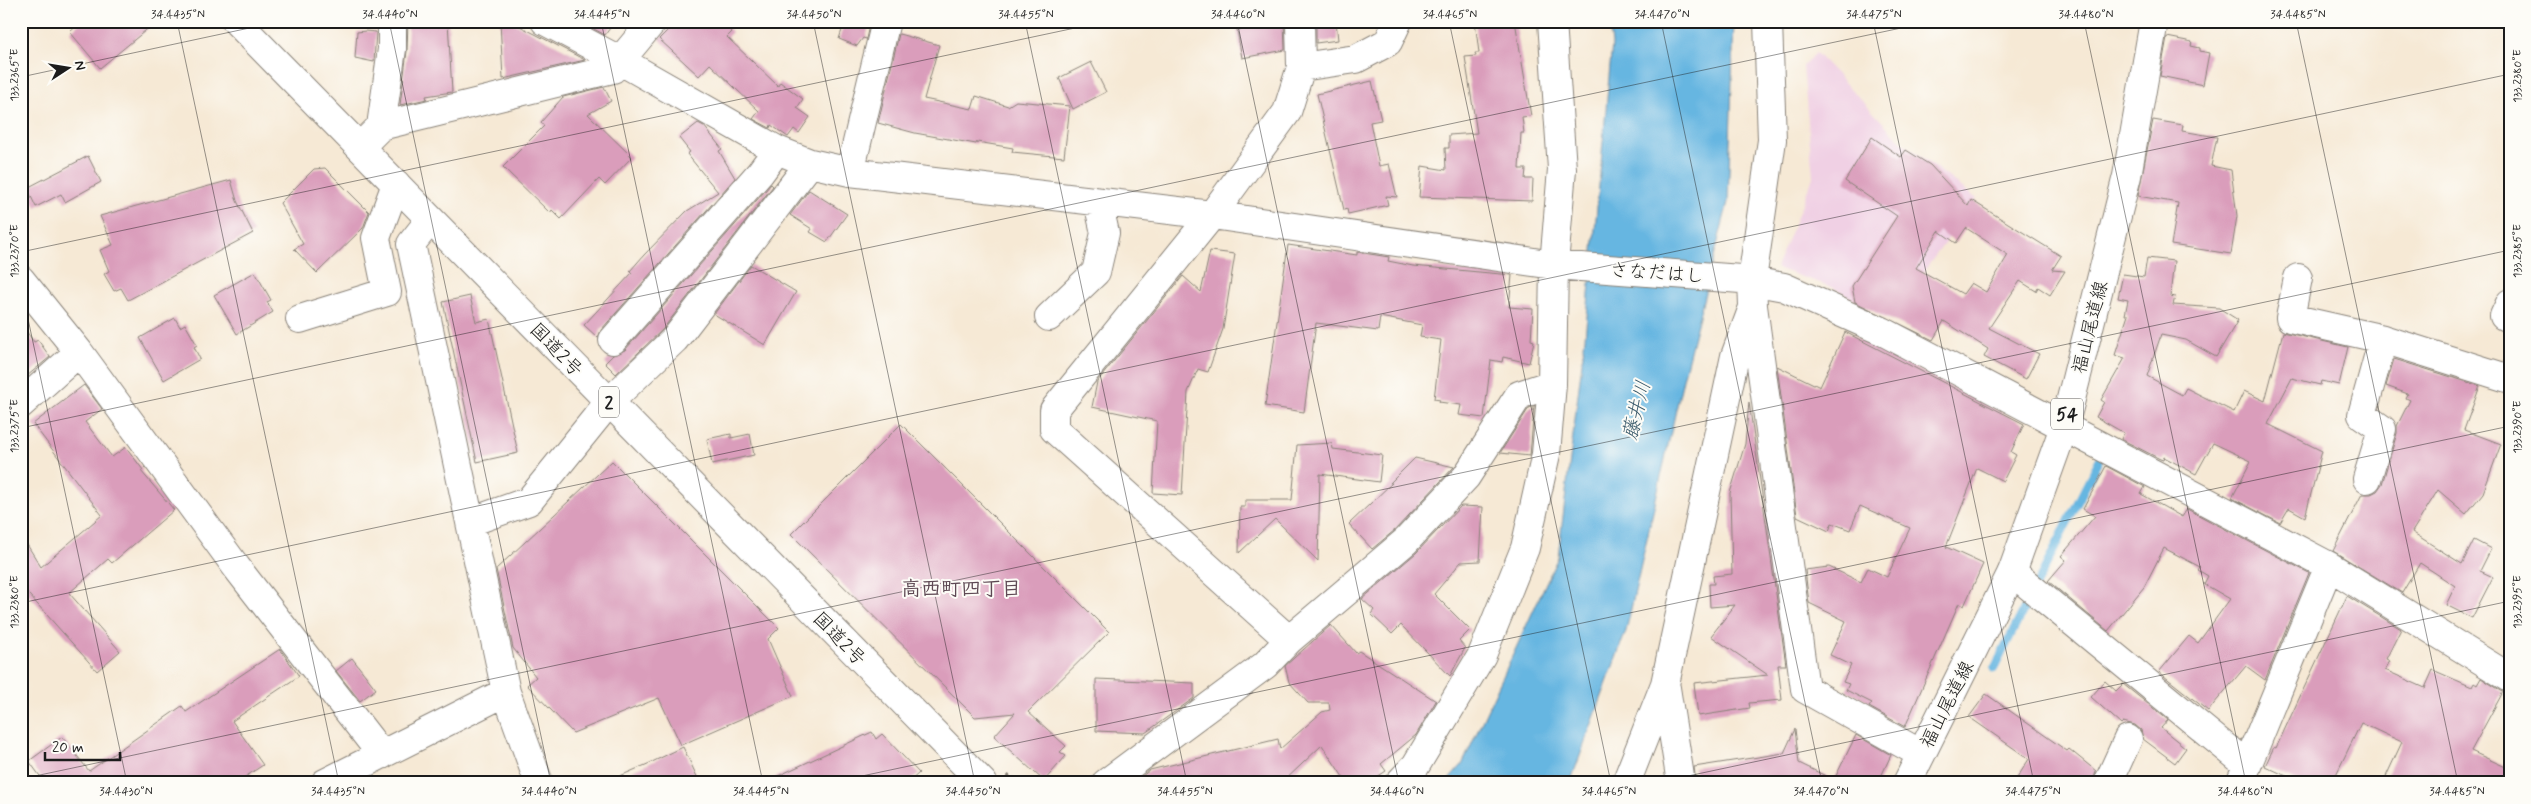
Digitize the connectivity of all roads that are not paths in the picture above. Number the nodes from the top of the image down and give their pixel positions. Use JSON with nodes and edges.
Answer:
{"nodes":[{"id":1,"x":236,"y":21,"type":"edge"},
{"id":2,"x":392,"y":21,"type":"edge"},
{"id":3,"x":545,"y":21,"type":"edge"},
{"id":4,"x":654,"y":21,"type":"edge"},
{"id":5,"x":886,"y":21,"type":"edge"},
{"id":6,"x":1300,"y":21,"type":"edge"},
{"id":7,"x":1398,"y":21,"type":"edge"},
{"id":8,"x":1552,"y":21,"type":"edge"},
{"id":9,"x":1768,"y":21,"type":"edge"},
{"id":10,"x":2154,"y":21,"type":"edge"},
{"id":11,"x":619,"y":60,"type":"junction"},
{"id":12,"x":1301,"y":67,"type":"junction"},
{"id":13,"x":381,"y":126,"type":"junction"},
{"id":14,"x":361,"y":147,"type":"junction"},
{"id":15,"x":777,"y":150,"type":"junction"},
{"id":16,"x":810,"y":163,"type":"junction"},
{"id":17,"x":850,"y":172,"type":"junction"},
{"id":18,"x":396,"y":184,"type":"junction"},
{"id":19,"x":1098,"y":202,"type":"junction"},
{"id":20,"x":1212,"y":216,"type":"junction"},
{"id":21,"x":430,"y":220,"type":"junction"},
{"id":22,"x":1563,"y":265,"type":"junction"},
{"id":23,"x":2298,"y":278,"type":"dead end"},
{"id":24,"x":1747,"y":279,"type":"junction"},
{"id":25,"x":21,"y":280,"type":"edge"},
{"id":26,"x":2510,"y":303,"type":"edge"},
{"id":27,"x":1753,"y":306,"type":"junction"},
{"id":28,"x":1049,"y":317,"type":"dead end"},
{"id":29,"x":300,"y":319,"type":"dead end"},
{"id":30,"x":2510,"y":319,"type":"edge"},
{"id":31,"x":2384,"y":339,"type":"junction"},
{"id":32,"x":613,"y":340,"type":"dead end"},
{"id":33,"x":79,"y":352,"type":"junction"},
{"id":34,"x":2510,"y":380,"type":"edge"},
{"id":35,"x":1552,"y":384,"type":"junction"},
{"id":36,"x":609,"y":402,"type":"junction"},
{"id":37,"x":21,"y":404,"type":"edge"},
{"id":38,"x":2064,"y":427,"type":"junction"},
{"id":39,"x":2367,"y":479,"type":"dead end"},
{"id":40,"x":470,"y":522,"type":"junction"},
{"id":41,"x":2330,"y":566,"type":"junction"},
{"id":42,"x":2012,"y":572,"type":"junction"},
{"id":43,"x":1289,"y":640,"type":"junction"},
{"id":44,"x":2510,"y":678,"type":"edge"},
{"id":45,"x":506,"y":692,"type":"junction"},
{"id":46,"x":1662,"y":715,"type":"junction"},
{"id":47,"x":2128,"y":739,"type":"dead end"},
{"id":48,"x":1921,"y":754,"type":"junction"},
{"id":49,"x":382,"y":755,"type":"junction"},
{"id":50,"x":2243,"y":773,"type":"edge"},
{"id":51,"x":325,"y":783,"type":"edge"},
{"id":52,"x":539,"y":783,"type":"edge"},
{"id":53,"x":983,"y":783,"type":"edge"},
{"id":54,"x":1106,"y":783,"type":"edge"},
{"id":55,"x":1399,"y":783,"type":"edge"},
{"id":56,"x":1626,"y":783,"type":"edge"},
{"id":57,"x":1681,"y":783,"type":"edge"},
{"id":58,"x":1907,"y":783,"type":"edge"},
{"id":59,"x":2108,"y":783,"type":"edge"}],
"edges":[{"from":1,"to":14,"type":"main road","name":"国道2号","number":"2"},
{"from":2,"to":13,"type":"main road"},
{"from":3,"to":11,"type":"main road","name":"さなだはし"},
{"from":4,"to":11,"type":"main road"},
{"from":5,"to":17,"type":"main road"},
{"from":6,"to":12,"type":"main road"},
{"from":7,"to":12,"type":"main road"},
{"from":8,"to":22,"type":"main road"},
{"from":9,"to":24,"type":"main road"},
{"from":10,"to":38,"type":"main road","name":"福山尾道線","number":"54"},
{"from":11,"to":13,"type":"main road"},
{"from":11,"to":15,"type":"main road","name":"さなだはし"},
{"from":12,"to":20,"type":"main road"},
{"from":13,"to":14,"type":"main road"},
{"from":14,"to":18,"type":"main road","name":"国道2号","number":"2"},
{"from":15,"to":16,"type":"main road","name":"さなだはし"},
{"from":15,"to":32,"type":"main road"},
{"from":16,"to":17,"type":"main road","name":"さなだはし"},
{"from":16,"to":36,"type":"main road"},
{"from":17,"to":19,"type":"main road","name":"さなだはし"},
{"from":18,"to":21,"type":"main road","name":"国道2号","number":"2"},
{"from":18,"to":29,"type":"main road"},
{"from":19,"to":20,"type":"main road","name":"さなだはし"},
{"from":19,"to":28,"type":"main road"},
{"from":20,"to":22,"type":"main road","name":"さなだはし"},
{"from":20,"to":43,"type":"main road"},
{"from":21,"to":36,"type":"main road","name":"国道2号","number":"2"},
{"from":21,"to":40,"type":"main road"},
{"from":22,"to":24,"type":"main road","name":"さなだはし"},
{"from":22,"to":35,"type":"main road"},
{"from":23,"to":31,"type":"main road"},
{"from":24,"to":27,"type":"main road"},
{"from":24,"to":38,"type":"main road","name":"さなだはし"},
{"from":25,"to":33,"type":"main road"},
{"from":26,"to":30,"type":"main road"},
{"from":27,"to":46,"type":"main road"},
{"from":27,"to":48,"type":"main road"},
{"from":31,"to":34,"type":"main road"},
{"from":31,"to":39,"type":"main road"},
{"from":33,"to":37,"type":"main road"},
{"from":33,"to":49,"type":"main road"},
{"from":35,"to":43,"type":"main road"},
{"from":35,"to":55,"type":"main road"},
{"from":36,"to":40,"type":"main road"},
{"from":36,"to":53,"type":"main road","name":"国道2号","number":"2"},
{"from":38,"to":41,"type":"main road","name":"さなだはし"},
{"from":38,"to":42,"type":"main road","name":"福山尾道線","number":"54"},
{"from":40,"to":45,"type":"main road"},
{"from":41,"to":44,"type":"main road","name":"さなだはし"},
{"from":41,"to":50,"type":"main road"},
{"from":42,"to":48,"type":"main road","name":"福山尾道線","number":"54"},
{"from":42,"to":50,"type":"main road"},
{"from":43,"to":54,"type":"main road"},
{"from":45,"to":49,"type":"main road"},
{"from":45,"to":52,"type":"main road"},
{"from":46,"to":56,"type":"main road"},
{"from":46,"to":57,"type":"main road"},
{"from":47,"to":59,"type":"main road"},
{"from":48,"to":58,"type":"main road","name":"福山尾道線","number":"54"},
{"from":49,"to":51,"type":"main road"}]}
